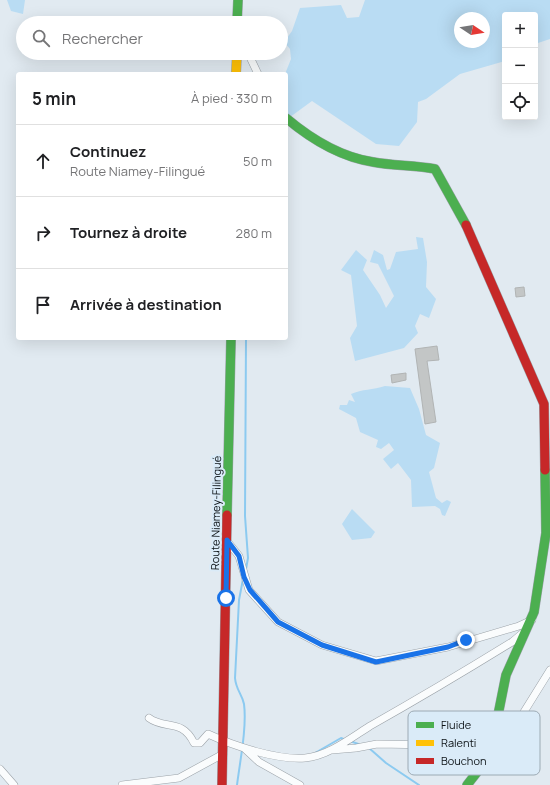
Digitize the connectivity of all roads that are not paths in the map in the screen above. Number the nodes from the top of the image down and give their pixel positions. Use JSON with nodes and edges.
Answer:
{"nodes":[{"id":1,"x":238,"y":0,"type":"edge"},
{"id":2,"x":237,"y":16,"type":"edge"},
{"id":3,"x":237,"y":60,"type":"edge"},
{"id":4,"x":251,"y":60,"type":"edge"},
{"id":5,"x":236,"y":72,"type":"edge"},
{"id":6,"x":257,"y":72,"type":"edge"},
{"id":7,"x":288,"y":120,"type":"edge"},
{"id":8,"x":231,"y":340,"type":"edge"},
{"id":9,"x":227,"y":540,"type":"junction"},
{"id":10,"x":532,"y":620,"type":"junction"},
{"id":11,"x":528,"y":629,"type":"junction"},
{"id":12,"x":550,"y":670,"type":"edge"},
{"id":13,"x":499,"y":711,"type":"edge"},
{"id":14,"x":525,"y":711,"type":"edge"},
{"id":15,"x":148,"y":718,"type":"dead end"},
{"id":16,"x":223,"y":741,"type":"junction"},
{"id":17,"x":408,"y":745,"type":"edge"},
{"id":18,"x":242,"y":746,"type":"junction"},
{"id":19,"x":330,"y":750,"type":"junction"},
{"id":20,"x":223,"y":754,"type":"junction"},
{"id":21,"x":0,"y":769,"type":"edge"},
{"id":22,"x":476,"y":775,"type":"edge"},
{"id":23,"x":14,"y":785,"type":"edge"},
{"id":24,"x":122,"y":785,"type":"edge"},
{"id":25,"x":222,"y":785,"type":"edge"},
{"id":26,"x":300,"y":785,"type":"edge"},
{"id":27,"x":468,"y":785,"type":"edge"}],
"edges":[{"from":1,"to":2,"type":"street"},
{"from":3,"to":5,"type":"street"},
{"from":4,"to":6,"type":"street"},
{"from":7,"to":10,"type":"street"},
{"from":8,"to":9,"type":"street","name":"Route Niamey-Filingué"},
{"from":9,"to":10,"type":"street"},
{"from":9,"to":16,"type":"street","name":"Route Niamey-Filingué"},
{"from":10,"to":11,"type":"street"},
{"from":11,"to":13,"type":"street"},
{"from":11,"to":19,"type":"street"},
{"from":12,"to":14,"type":"street"},
{"from":15,"to":16,"type":"street"},
{"from":16,"to":18,"type":"street"},
{"from":16,"to":20,"type":"street","name":"Route Niamey-Filingué"},
{"from":17,"to":19,"type":"street"},
{"from":18,"to":19,"type":"street"},
{"from":18,"to":26,"type":"street"},
{"from":20,"to":24,"type":"street"},
{"from":20,"to":25,"type":"street","name":"Route Niamey-Filingué"},
{"from":21,"to":23,"type":"street"},
{"from":22,"to":27,"type":"street"}]}
